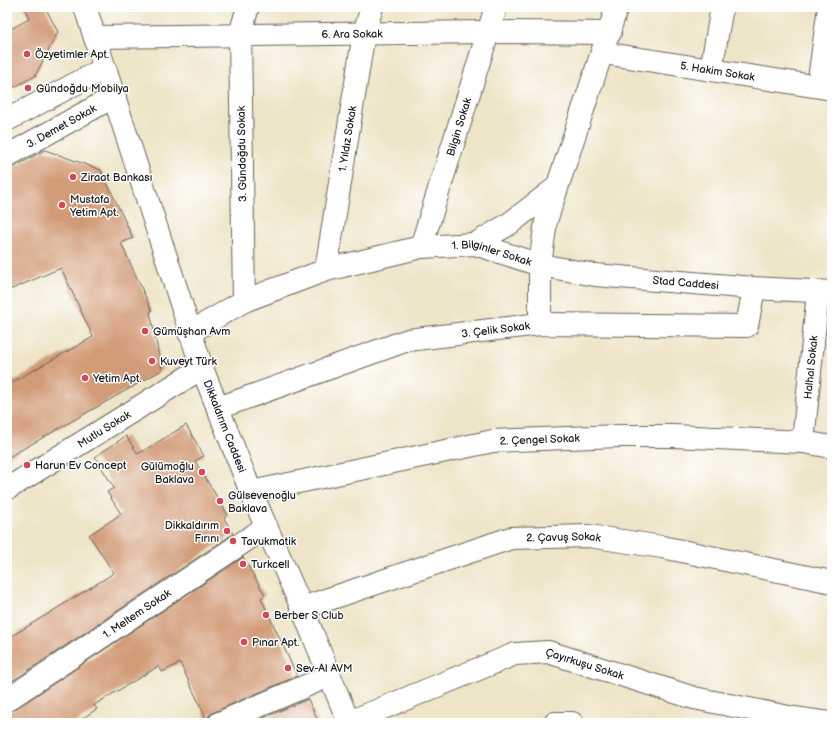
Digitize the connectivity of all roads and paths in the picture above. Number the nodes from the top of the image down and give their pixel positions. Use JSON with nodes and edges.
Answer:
{"nodes":[{"id":1,"x":85,"y":7,"type":"edge"},
{"id":2,"x":248,"y":7,"type":"edge"},
{"id":3,"x":372,"y":7,"type":"edge"},
{"id":4,"x":496,"y":7,"type":"edge"},
{"id":5,"x":618,"y":7,"type":"edge"},
{"id":6,"x":722,"y":7,"type":"edge"},
{"id":7,"x":829,"y":7,"type":"edge"},
{"id":8,"x":488,"y":32,"type":"junction"},
{"id":9,"x":364,"y":33,"type":"junction"},
{"id":10,"x":240,"y":34,"type":"junction"},
{"id":11,"x":95,"y":37,"type":"junction"},
{"id":12,"x":606,"y":43,"type":"junction"},
{"id":13,"x":105,"y":68,"type":"junction"},
{"id":14,"x":711,"y":70,"type":"junction"},
{"id":15,"x":825,"y":87,"type":"edge"},
{"id":16,"x":115,"y":96,"type":"junction"},
{"id":17,"x":7,"y":120,"type":"edge"},
{"id":18,"x":7,"y":156,"type":"edge"},
{"id":19,"x":557,"y":187,"type":"junction"},
{"id":20,"x":475,"y":244,"type":"junction"},
{"id":21,"x":421,"y":247,"type":"junction"},
{"id":22,"x":540,"y":265,"type":"junction"},
{"id":23,"x":326,"y":270,"type":"junction"},
{"id":24,"x":754,"y":288,"type":"junction"},
{"id":25,"x":825,"y":292,"type":"edge"},
{"id":26,"x":244,"y":301,"type":"junction"},
{"id":27,"x":540,"y":324,"type":"junction"},
{"id":28,"x":189,"y":333,"type":"junction"},
{"id":29,"x":202,"y":368,"type":"junction"},
{"id":30,"x":218,"y":408,"type":"junction"},
{"id":31,"x":803,"y":442,"type":"junction"},
{"id":32,"x":832,"y":447,"type":"edge"},
{"id":33,"x":8,"y":486,"type":"edge"},
{"id":34,"x":251,"y":492,"type":"junction"},
{"id":35,"x":266,"y":527,"type":"junction"},
{"id":36,"x":832,"y":582,"type":"edge"},
{"id":37,"x":302,"y":608,"type":"junction"},
{"id":38,"x":329,"y":676,"type":"junction"},
{"id":39,"x":7,"y":700,"type":"edge"},
{"id":40,"x":219,"y":723,"type":"edge"},
{"id":41,"x":349,"y":723,"type":"edge"},
{"id":42,"x":829,"y":723,"type":"edge"}],
"edges":[{"from":1,"to":11,"type":"street","name":"Dikkaldırım Caddesi"},
{"from":2,"to":10,"type":"street","name":"3. Gündoğdu Sokak"},
{"from":3,"to":9,"type":"street","name":"1. Yıldız Sokak"},
{"from":4,"to":8,"type":"street","name":"Bilgin Sokak"},
{"from":5,"to":12,"type":"street","name":"1. Bilginler Sokak"},
{"from":6,"to":14,"type":"street"},
{"from":7,"to":15,"type":"street"},
{"from":8,"to":9,"type":"street","name":"6. Ara Sokak"},
{"from":8,"to":12,"type":"street","name":"6. Ara Sokak"},
{"from":8,"to":21,"type":"street","name":"Bilgin Sokak"},
{"from":9,"to":10,"type":"street","name":"6. Ara Sokak"},
{"from":9,"to":23,"type":"street","name":"1. Yıldız Sokak"},
{"from":10,"to":11,"type":"street","name":"6. Ara Sokak"},
{"from":10,"to":26,"type":"street","name":"3. Gündoğdu Sokak"},
{"from":11,"to":13,"type":"street","name":"Dikkaldırım Caddesi"},
{"from":12,"to":14,"type":"street","name":"5. Hakim Sokak"},
{"from":12,"to":19,"type":"street","name":"1. Bilginler Sokak"},
{"from":13,"to":16,"type":"street","name":"Dikkaldırım Caddesi"},
{"from":13,"to":17,"type":"street"},
{"from":14,"to":15,"type":"street","name":"5. Hakim Sokak"},
{"from":16,"to":18,"type":"street","name":"3. Demet Sokak"},
{"from":16,"to":28,"type":"street","name":"Dikkaldırım Caddesi"},
{"from":19,"to":20,"type":"street"},
{"from":19,"to":22,"type":"street","name":"1. Bilginler Sokak"},
{"from":20,"to":21,"type":"street","name":"1. Bilginler Sokak"},
{"from":20,"to":22,"type":"street","name":"1. Bilginler Sokak"},
{"from":21,"to":23,"type":"street","name":"1. Bilginler Sokak"},
{"from":22,"to":24,"type":"street","name":"Stad Caddesi"},
{"from":22,"to":27,"type":"street"},
{"from":23,"to":26,"type":"street","name":"1. Bilginler Sokak"},
{"from":24,"to":25,"type":"street","name":"Stad Caddesi"},
{"from":24,"to":27,"type":"street","name":"3. Çelik Sokak"},
{"from":25,"to":31,"type":"street","name":"Halhal Sokak"},
{"from":26,"to":28,"type":"street","name":"1. Bilginler Sokak"},
{"from":27,"to":30,"type":"street","name":"3. Çelik Sokak"},
{"from":28,"to":29,"type":"street","name":"Dikkaldırım Caddesi"},
{"from":29,"to":30,"type":"street","name":"Dikkaldırım Caddesi"},
{"from":29,"to":33,"type":"street","name":"Mutlu Sokak"},
{"from":30,"to":34,"type":"street","name":"Dikkaldırım Caddesi"},
{"from":31,"to":32,"type":"street","name":"2. Çengel Sokak"},
{"from":31,"to":34,"type":"street","name":"2. Çengel Sokak"},
{"from":34,"to":35,"type":"street","name":"Dikkaldırım Caddesi"},
{"from":35,"to":37,"type":"street","name":"Dikkaldırım Caddesi"},
{"from":35,"to":39,"type":"street","name":"1. Meltem Sokak"},
{"from":36,"to":37,"type":"street","name":"2. Çavuş Sokak"},
{"from":37,"to":38,"type":"street","name":"Dikkaldırım Caddesi"},
{"from":38,"to":40,"type":"street"},
{"from":38,"to":41,"type":"street","name":"Dikkaldırım Caddesi"},
{"from":41,"to":42,"type":"street","name":"Çayırkuşu Sokak"}]}
